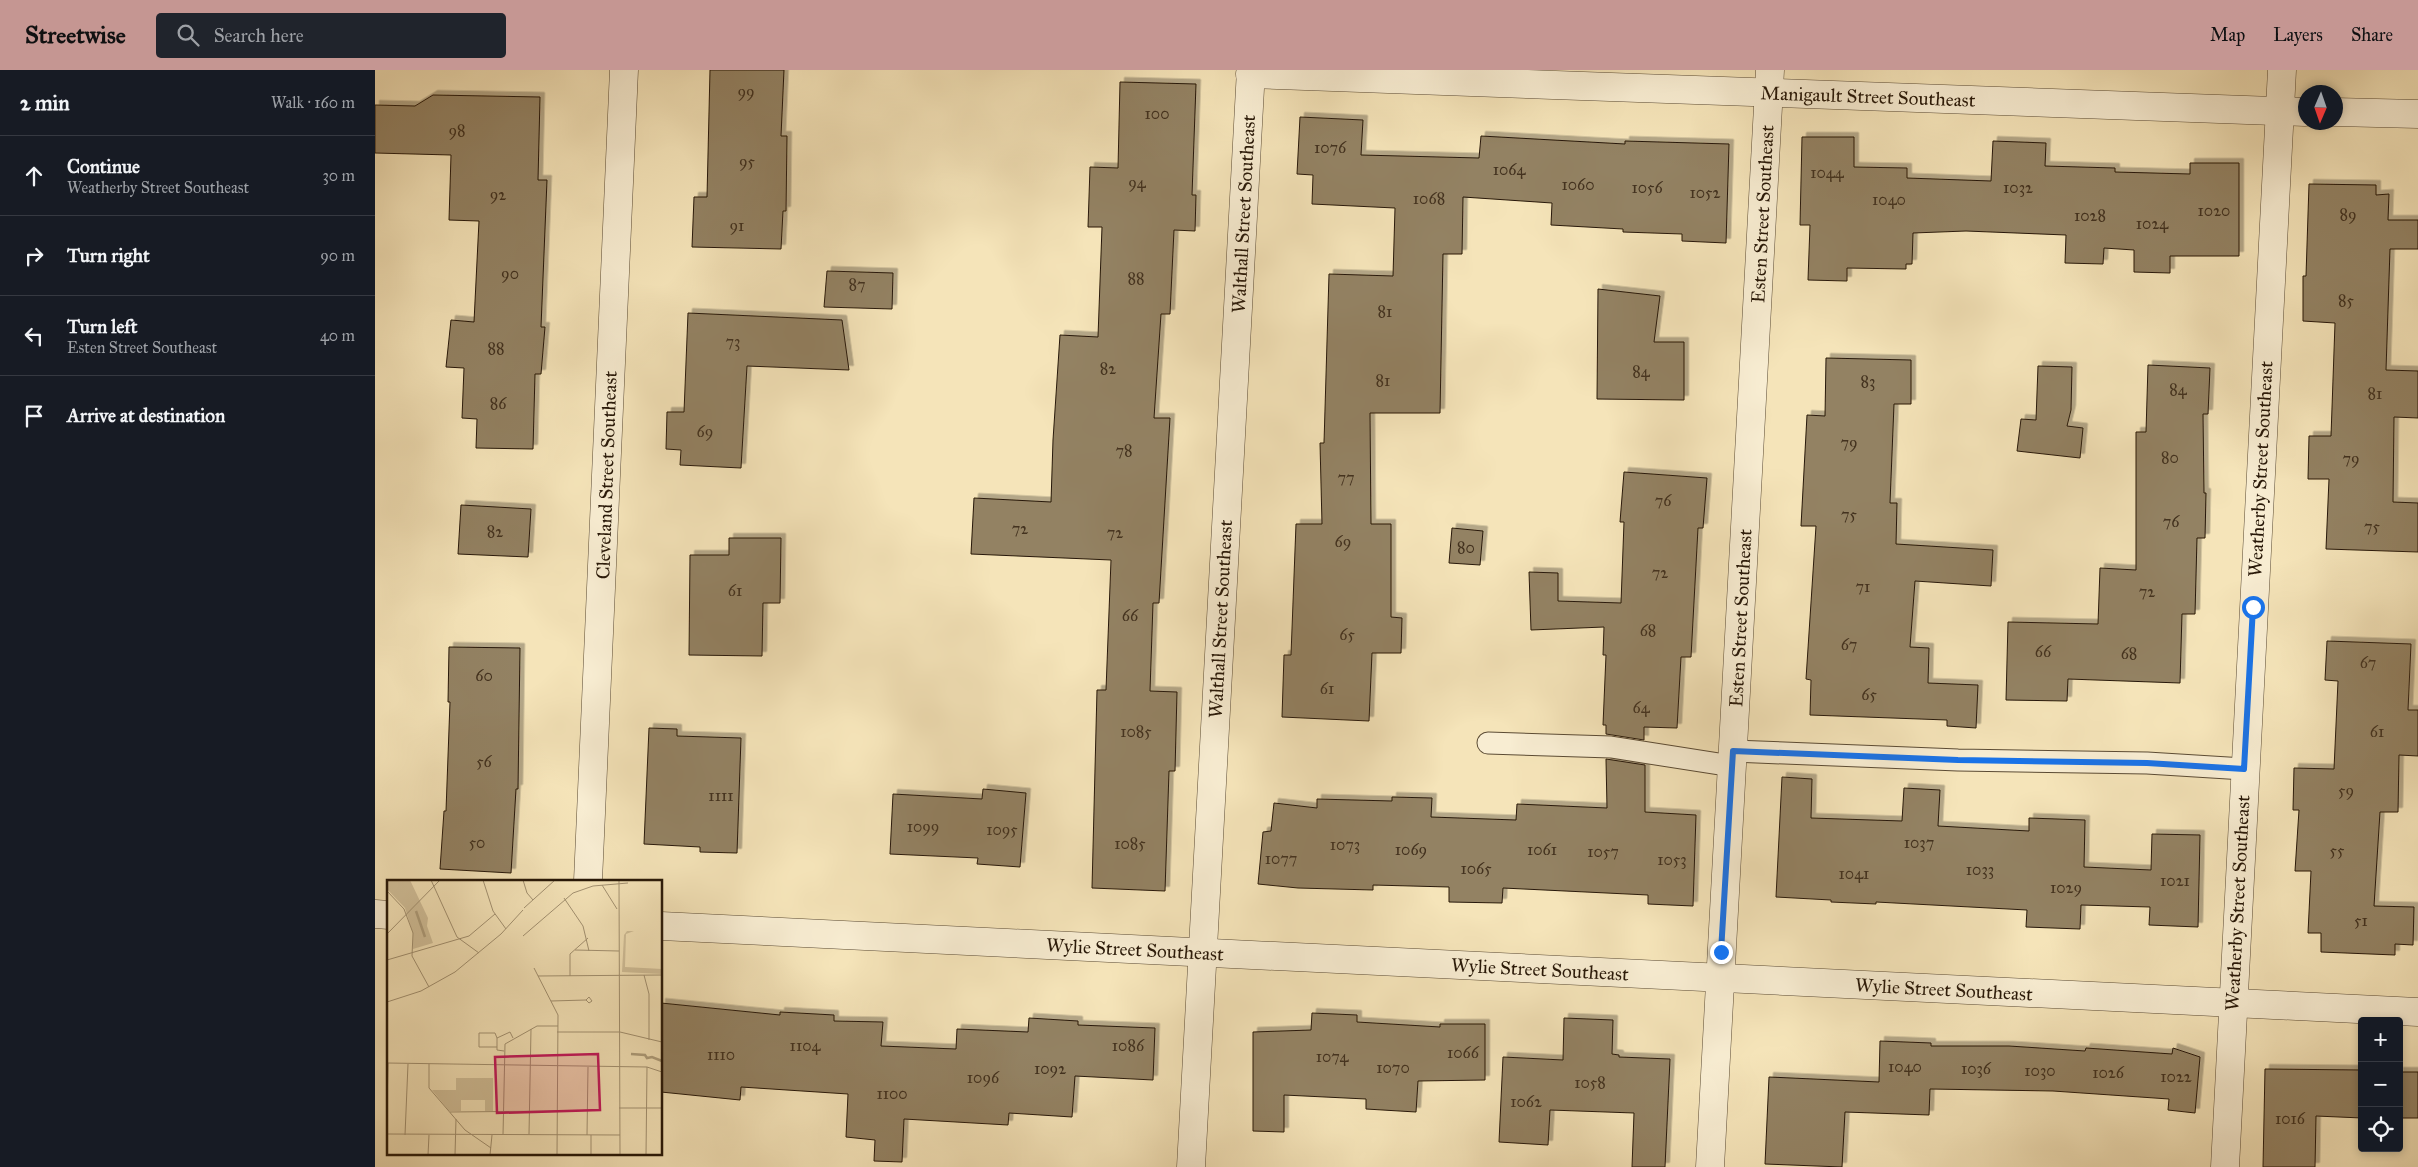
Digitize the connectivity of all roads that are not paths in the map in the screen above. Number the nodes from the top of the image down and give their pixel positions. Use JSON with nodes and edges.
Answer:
{"nodes":[{"id":1,"x":624,"y":70,"type":"edge"},
{"id":2,"x":2282,"y":70,"type":"edge"},
{"id":3,"x":1250,"y":72,"type":"edge"},
{"id":4,"x":1770,"y":81,"type":"edge"},
{"id":5,"x":2292,"y":111,"type":"edge"},
{"id":6,"x":2343,"y":112,"type":"edge"},
{"id":7,"x":2418,"y":114,"type":"edge"},
{"id":8,"x":1488,"y":743,"type":"dead end"},
{"id":9,"x":1732,"y":758,"type":"junction"},
{"id":10,"x":2244,"y":769,"type":"junction"},
{"id":11,"x":588,"y":880,"type":"edge"},
{"id":12,"x":663,"y":926,"type":"edge"},
{"id":13,"x":1202,"y":952,"type":"junction"},
{"id":14,"x":1720,"y":978,"type":"junction"},
{"id":15,"x":2232,"y":1002,"type":"junction"},
{"id":16,"x":2418,"y":1012,"type":"edge"},
{"id":17,"x":1191,"y":1167,"type":"edge"},
{"id":18,"x":1710,"y":1167,"type":"edge"},
{"id":19,"x":2225,"y":1167,"type":"edge"}],
"edges":[{"from":1,"to":11,"type":"street","name":"Cleveland Street Southeast"},
{"from":2,"to":5,"type":"street","name":"Weatherby Street Southeast"},
{"from":3,"to":4,"type":"street","name":"Manigault Street Southeast"},
{"from":3,"to":13,"type":"street","name":"Walthall Street Southeast"},
{"from":4,"to":5,"type":"street","name":"Manigault Street Southeast"},
{"from":4,"to":9,"type":"street","name":"Esten Street Southeast"},
{"from":5,"to":10,"type":"street","name":"Weatherby Street Southeast"},
{"from":6,"to":7,"type":"street"},
{"from":8,"to":9,"type":"lane"},
{"from":9,"to":10,"type":"lane"},
{"from":9,"to":14,"type":"street","name":"Esten Street Southeast"},
{"from":10,"to":15,"type":"street","name":"Weatherby Street Southeast"},
{"from":12,"to":13,"type":"street","name":"Wylie Street Southeast"},
{"from":13,"to":14,"type":"street","name":"Wylie Street Southeast"},
{"from":13,"to":17,"type":"street","name":"Walthall Street Southeast"},
{"from":14,"to":15,"type":"street","name":"Wylie Street Southeast"},
{"from":14,"to":18,"type":"street","name":"Esten Street Southeast"},
{"from":15,"to":16,"type":"street","name":"Wylie Street Southeast"},
{"from":15,"to":19,"type":"street","name":"Weatherby Street Southeast"}]}
